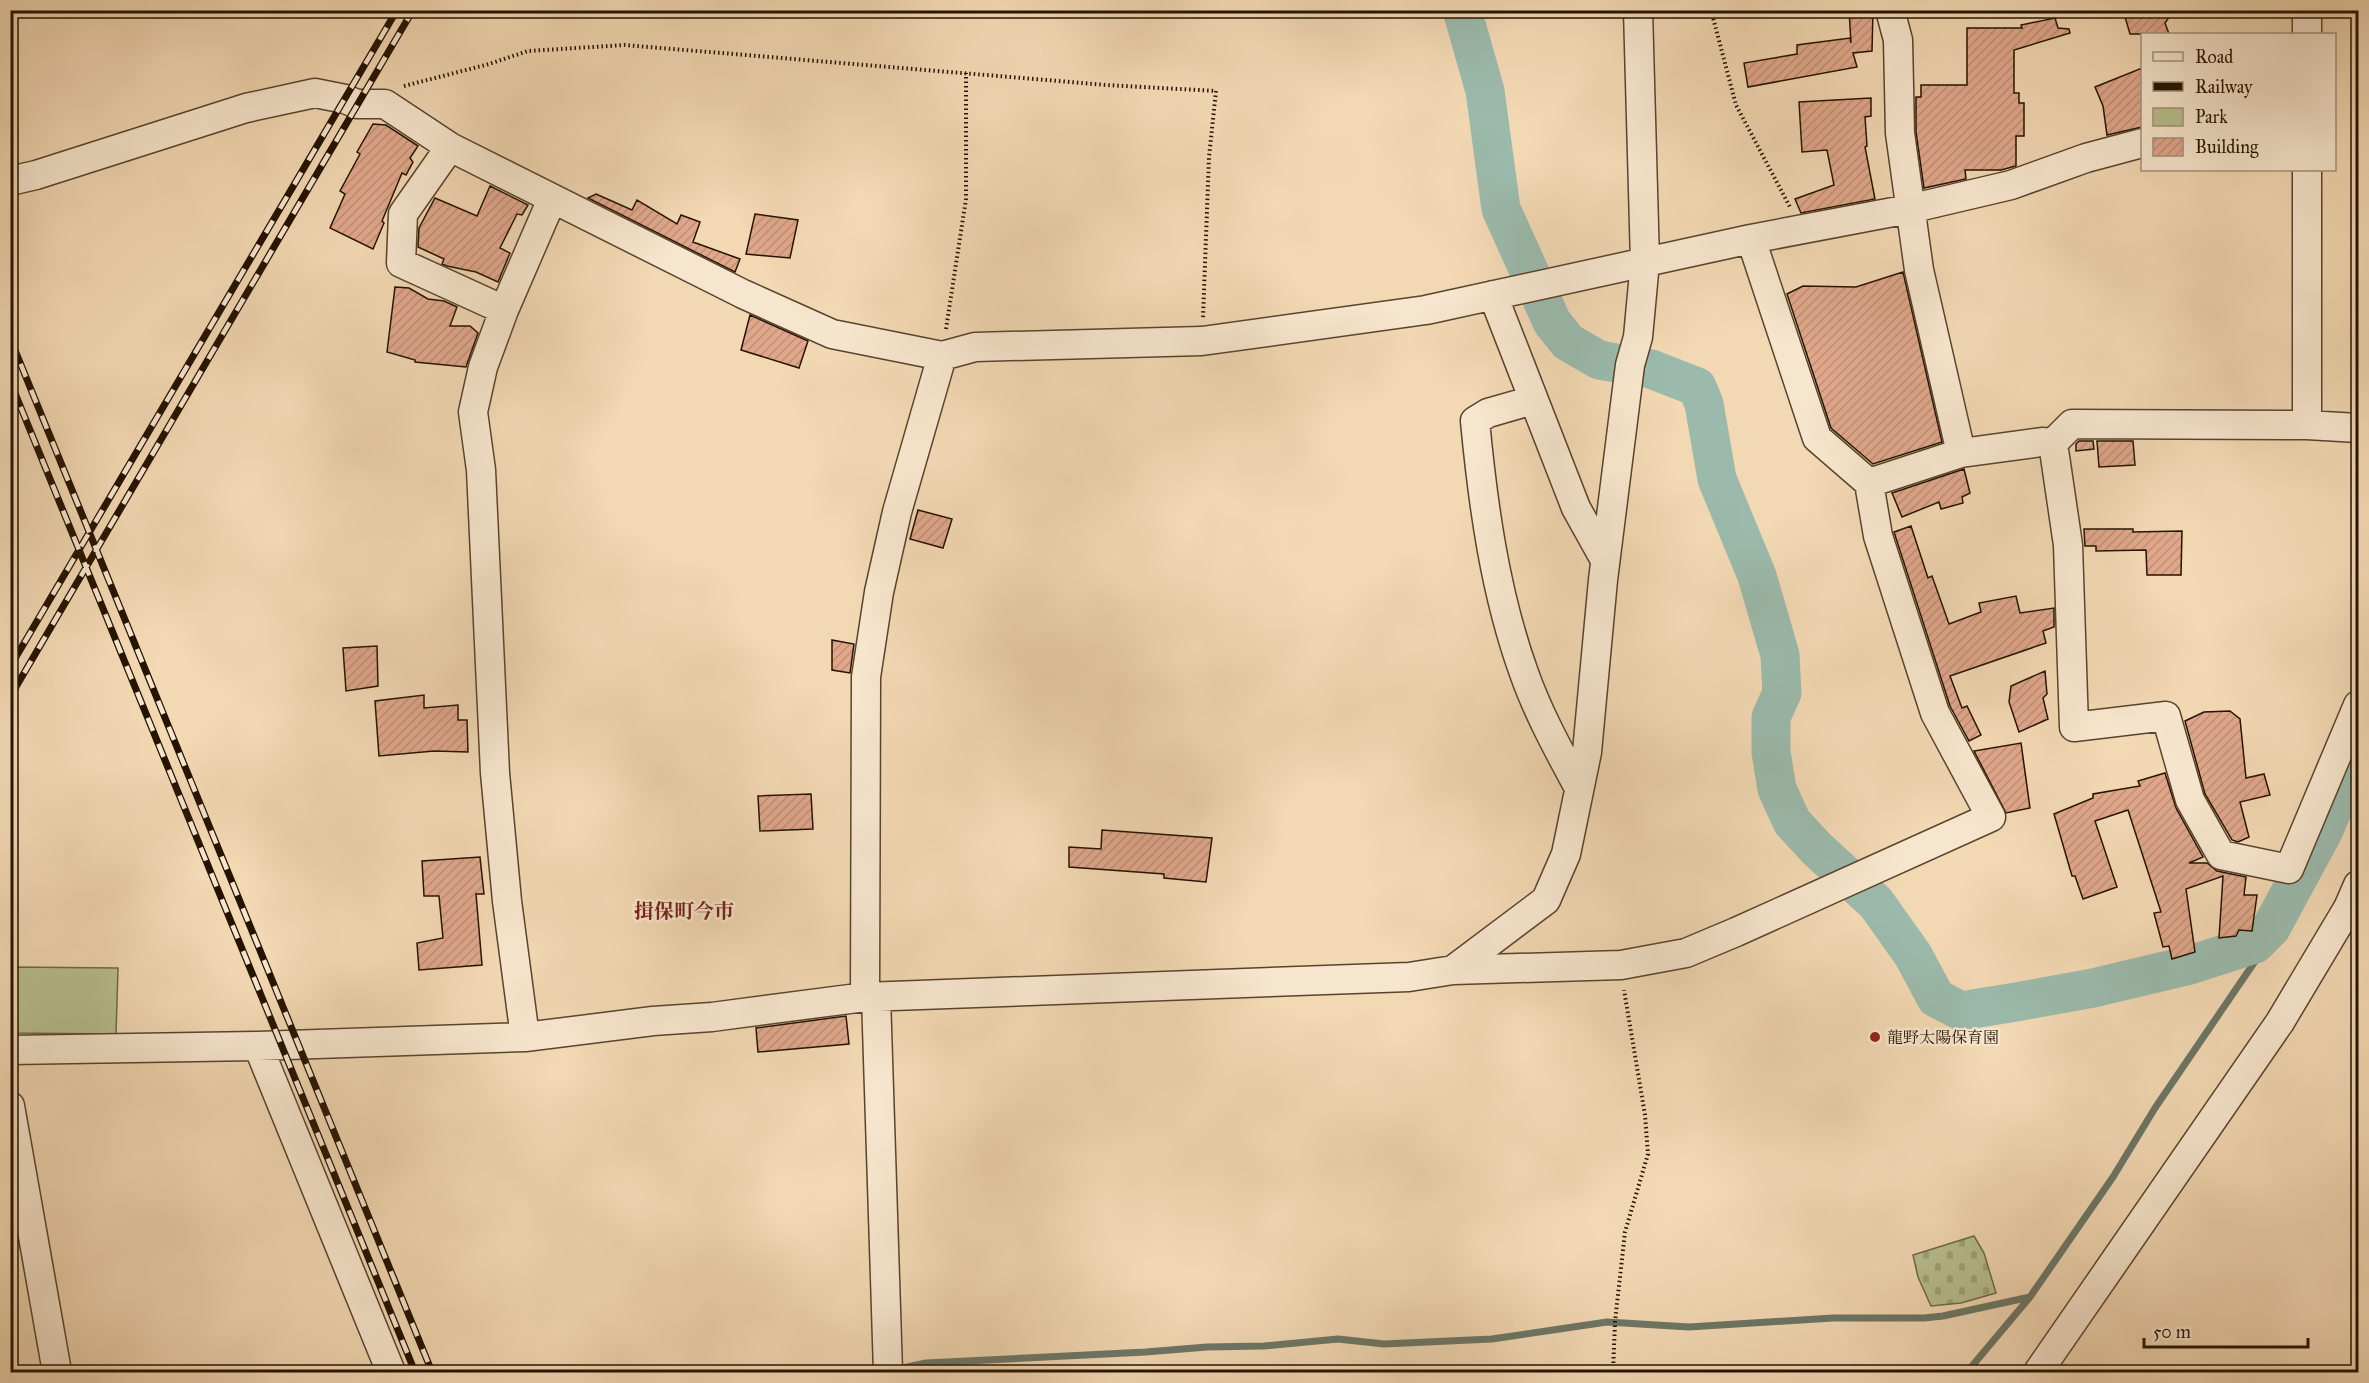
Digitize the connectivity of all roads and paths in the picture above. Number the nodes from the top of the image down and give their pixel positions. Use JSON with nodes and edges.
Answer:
{"nodes":[{"id":1,"x":1638,"y":10,"type":"edge"},
{"id":2,"x":1711,"y":10,"type":"edge"},
{"id":3,"x":1890,"y":10,"type":"edge"},
{"id":4,"x":2307,"y":10,"type":"edge"},
{"id":5,"x":2307,"y":33,"type":"edge"},
{"id":6,"x":966,"y":74,"type":"junction"},
{"id":7,"x":385,"y":105,"type":"junction"},
{"id":8,"x":2141,"y":143,"type":"edge"},
{"id":9,"x":450,"y":147,"type":"junction"},
{"id":10,"x":2307,"y":171,"type":"edge"},
{"id":11,"x":10,"y":181,"type":"edge"},
{"id":12,"x":552,"y":199,"type":"junction"},
{"id":13,"x":1909,"y":209,"type":"junction"},
{"id":14,"x":1801,"y":229,"type":"junction"},
{"id":15,"x":1752,"y":239,"type":"junction"},
{"id":16,"x":1645,"y":262,"type":"junction"},
{"id":17,"x":1493,"y":295,"type":"junction"},
{"id":18,"x":504,"y":310,"type":"junction"},
{"id":19,"x":1202,"y":341,"type":"junction"},
{"id":20,"x":942,"y":356,"type":"junction"},
{"id":21,"x":1533,"y":400,"type":"junction"},
{"id":22,"x":2313,"y":425,"type":"junction"},
{"id":23,"x":2358,"y":428,"type":"edge"},
{"id":24,"x":2054,"y":443,"type":"junction"},
{"id":25,"x":1961,"y":453,"type":"junction"},
{"id":26,"x":1869,"y":483,"type":"junction"},
{"id":27,"x":1605,"y":560,"type":"junction"},
{"id":28,"x":2358,"y":705,"type":"edge"},
{"id":29,"x":1579,"y":788,"type":"junction"},
{"id":30,"x":2358,"y":885,"type":"edge"},
{"id":31,"x":1621,"y":965,"type":"junction"},
{"id":32,"x":1453,"y":970,"type":"junction"},
{"id":33,"x":871,"y":996,"type":"junction"},
{"id":34,"x":525,"y":1037,"type":"junction"},
{"id":35,"x":258,"y":1046,"type":"junction"},
{"id":36,"x":10,"y":1050,"type":"edge"},
{"id":37,"x":10,"y":1106,"type":"edge"},
{"id":38,"x":57,"y":1372,"type":"edge"},
{"id":39,"x":391,"y":1372,"type":"edge"},
{"id":40,"x":888,"y":1372,"type":"edge"},
{"id":41,"x":1613,"y":1372,"type":"edge"},
{"id":42,"x":2038,"y":1372,"type":"edge"}],
"edges":[{"from":1,"to":16,"type":"street"},
{"from":2,"to":14,"type":"path"},
{"from":3,"to":13,"type":"street"},
{"from":4,"to":5,"type":"street"},
{"from":6,"to":7,"type":"path"},
{"from":6,"to":19,"type":"path"},
{"from":6,"to":20,"type":"path"},
{"from":7,"to":9,"type":"street"},
{"from":7,"to":11,"type":"street"},
{"from":8,"to":13,"type":"street"},
{"from":9,"to":12,"type":"street"},
{"from":9,"to":18,"type":"street"},
{"from":10,"to":22,"type":"street"},
{"from":12,"to":18,"type":"street"},
{"from":12,"to":20,"type":"street"},
{"from":13,"to":14,"type":"street"},
{"from":13,"to":25,"type":"street"},
{"from":14,"to":15,"type":"street"},
{"from":15,"to":16,"type":"street"},
{"from":15,"to":26,"type":"street"},
{"from":16,"to":17,"type":"street"},
{"from":16,"to":27,"type":"street"},
{"from":17,"to":19,"type":"street"},
{"from":17,"to":21,"type":"street"},
{"from":18,"to":34,"type":"street"},
{"from":19,"to":20,"type":"street"},
{"from":20,"to":33,"type":"street"},
{"from":21,"to":27,"type":"street"},
{"from":21,"to":29,"type":"street"},
{"from":22,"to":23,"type":"street"},
{"from":22,"to":24,"type":"street"},
{"from":24,"to":25,"type":"street"},
{"from":24,"to":28,"type":"street"},
{"from":25,"to":26,"type":"street"},
{"from":26,"to":31,"type":"street"},
{"from":27,"to":29,"type":"street"},
{"from":29,"to":32,"type":"street"},
{"from":30,"to":42,"type":"street"},
{"from":31,"to":32,"type":"street"},
{"from":31,"to":41,"type":"path"},
{"from":32,"to":33,"type":"street"},
{"from":33,"to":34,"type":"street"},
{"from":33,"to":40,"type":"street"},
{"from":34,"to":35,"type":"street"},
{"from":35,"to":36,"type":"street"},
{"from":35,"to":39,"type":"street"},
{"from":37,"to":38,"type":"street"}]}
